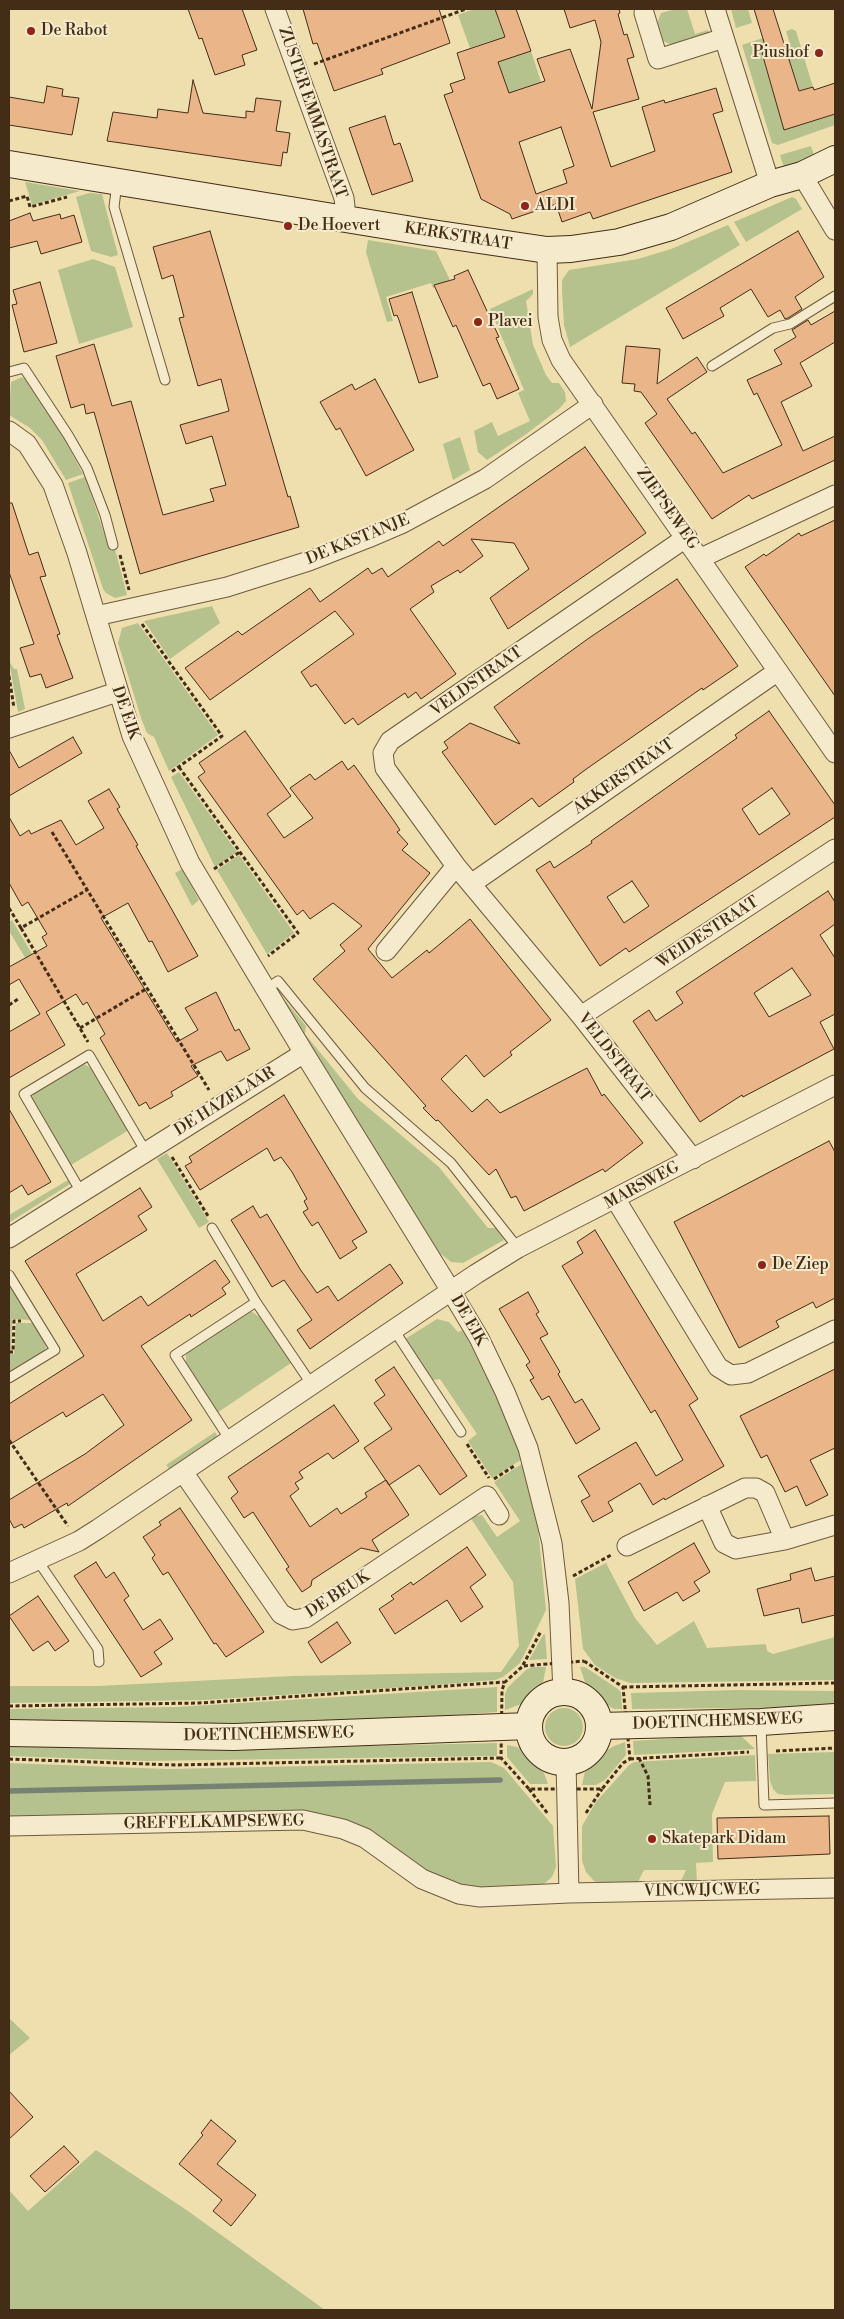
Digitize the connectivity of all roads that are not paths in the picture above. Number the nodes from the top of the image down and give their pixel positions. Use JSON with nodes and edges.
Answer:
{"nodes":[{"id":1,"x":275,"y":9,"type":"edge"},
{"id":2,"x":715,"y":9,"type":"edge"},
{"id":3,"x":644,"y":13,"type":"dead end"},
{"id":4,"x":724,"y":38,"type":"junction"},
{"id":5,"x":835,"y":159,"type":"edge"},
{"id":6,"x":9,"y":164,"type":"edge"},
{"id":7,"x":802,"y":175,"type":"junction"},
{"id":8,"x":118,"y":182,"type":"junction"},
{"id":9,"x":770,"y":184,"type":"junction"},
{"id":10,"x":341,"y":218,"type":"junction"},
{"id":11,"x":835,"y":230,"type":"edge"},
{"id":12,"x":547,"y":250,"type":"junction"},
{"id":13,"x":835,"y":296,"type":"edge"},
{"id":14,"x":712,"y":366,"type":"dead end"},
{"id":15,"x":9,"y":372,"type":"edge"},
{"id":16,"x":165,"y":380,"type":"dead end"},
{"id":17,"x":593,"y":404,"type":"junction"},
{"id":18,"x":9,"y":431,"type":"edge"},
{"id":19,"x":835,"y":496,"type":"edge"},
{"id":20,"x":687,"y":537,"type":"junction"},
{"id":21,"x":113,"y":545,"type":"road end"},
{"id":22,"x":702,"y":558,"type":"junction"},
{"id":23,"x":96,"y":616,"type":"junction"},
{"id":24,"x":778,"y":671,"type":"junction"},
{"id":25,"x":117,"y":692,"type":"junction"},
{"id":26,"x":13,"y":727,"type":"edge"},
{"id":27,"x":835,"y":753,"type":"edge"},
{"id":28,"x":835,"y":849,"type":"edge"},
{"id":29,"x":456,"y":866,"type":"junction"},
{"id":30,"x":471,"y":884,"type":"junction"},
{"id":31,"x":386,"y":951,"type":"dead end"},
{"id":32,"x":265,"y":990,"type":"junction"},
{"id":33,"x":581,"y":1016,"type":"junction"},
{"id":34,"x":304,"y":1054,"type":"junction"},
{"id":35,"x":835,"y":1085,"type":"edge"},
{"id":36,"x":146,"y":1152,"type":"junction"},
{"id":37,"x":693,"y":1159,"type":"junction"},
{"id":38,"x":81,"y":1192,"type":"junction"},
{"id":39,"x":616,"y":1200,"type":"junction"},
{"id":40,"x":212,"y":1228,"type":"road end"},
{"id":41,"x":9,"y":1238,"type":"edge"},
{"id":42,"x":518,"y":1248,"type":"junction"},
{"id":43,"x":9,"y":1275,"type":"edge"},
{"id":44,"x":451,"y":1291,"type":"junction"},
{"id":45,"x":256,"y":1302,"type":"junction"},
{"id":46,"x":394,"y":1330,"type":"junction"},
{"id":47,"x":835,"y":1330,"type":"edge"},
{"id":48,"x":9,"y":1378,"type":"edge"},
{"id":49,"x":312,"y":1385,"type":"junction"},
{"id":50,"x":461,"y":1432,"type":"road end"},
{"id":51,"x":230,"y":1440,"type":"junction"},
{"id":52,"x":183,"y":1472,"type":"junction"},
{"id":53,"x":707,"y":1506,"type":"junction"},
{"id":54,"x":499,"y":1515,"type":"dead end"},
{"id":55,"x":835,"y":1525,"type":"edge"},
{"id":56,"x":785,"y":1540,"type":"junction"},
{"id":57,"x":627,"y":1546,"type":"road end"},
{"id":58,"x":38,"y":1561,"type":"junction"},
{"id":59,"x":9,"y":1573,"type":"edge"},
{"id":60,"x":99,"y":1662,"type":"dead end"},
{"id":61,"x":562,"y":1692,"type":"junction"},
{"id":62,"x":835,"y":1717,"type":"edge"},
{"id":63,"x":761,"y":1722,"type":"junction"},
{"id":64,"x":529,"y":1726,"type":"junction"},
{"id":65,"x":600,"y":1726,"type":"junction"},
{"id":66,"x":9,"y":1733,"type":"edge"},
{"id":67,"x":566,"y":1762,"type":"junction"},
{"id":68,"x":835,"y":1803,"type":"edge"},
{"id":69,"x":9,"y":1826,"type":"edge"},
{"id":70,"x":835,"y":1888,"type":"edge"},
{"id":71,"x":569,"y":1893,"type":"junction"}],
"edges":[{"from":1,"to":10,"type":"street","name":"ZUSTER EMMASTRAAT"},
{"from":2,"to":4,"type":"street"},
{"from":3,"to":4,"type":"street"},
{"from":4,"to":9,"type":"street"},
{"from":5,"to":7,"type":"main road","name":"KERKSTRAAT"},
{"from":6,"to":8,"type":"main road","name":"KERKSTRAAT"},
{"from":7,"to":9,"type":"main road","name":"KERKSTRAAT"},
{"from":7,"to":11,"type":"street"},
{"from":8,"to":10,"type":"main road","name":"KERKSTRAAT"},
{"from":8,"to":16,"type":"lane"},
{"from":9,"to":12,"type":"main road","name":"KERKSTRAAT"},
{"from":10,"to":12,"type":"main road","name":"KERKSTRAAT"},
{"from":12,"to":17,"type":"street","name":"ZIEPSEWEG"},
{"from":13,"to":14,"type":"lane"},
{"from":15,"to":21,"type":"lane"},
{"from":17,"to":20,"type":"street","name":"ZIEPSEWEG"},
{"from":17,"to":23,"type":"street","name":"DE KASTANJE"},
{"from":18,"to":23,"type":"street","name":"DE EIK"},
{"from":19,"to":22,"type":"street"},
{"from":20,"to":22,"type":"street","name":"ZIEPSEWEG"},
{"from":20,"to":29,"type":"street","name":"VELDSTRAAT"},
{"from":22,"to":24,"type":"street","name":"ZIEPSEWEG"},
{"from":23,"to":25,"type":"street","name":"DE EIK"},
{"from":24,"to":27,"type":"street","name":"ZIEPSEWEG"},
{"from":24,"to":30,"type":"street","name":"AKKERSTRAAT"},
{"from":25,"to":26,"type":"street"},
{"from":25,"to":32,"type":"street","name":"DE EIK"},
{"from":28,"to":33,"type":"street","name":"WEIDESTRAAT"},
{"from":29,"to":30,"type":"street","name":"VELDSTRAAT"},
{"from":29,"to":31,"type":"street"},
{"from":30,"to":33,"type":"street","name":"VELDSTRAAT"},
{"from":32,"to":34,"type":"street","name":"DE EIK"},
{"from":32,"to":42,"type":"lane"},
{"from":33,"to":37,"type":"street","name":"VELDSTRAAT"},
{"from":34,"to":36,"type":"street","name":"DE HAZELAAR"},
{"from":34,"to":44,"type":"street","name":"DE EIK"},
{"from":35,"to":37,"type":"street","name":"MARSWEG"},
{"from":36,"to":38,"type":"street","name":"DE HAZELAAR"},
{"from":36,"to":38,"type":"lane"},
{"from":37,"to":39,"type":"street","name":"MARSWEG"},
{"from":38,"to":41,"type":"street","name":"DE HAZELAAR"},
{"from":39,"to":42,"type":"street","name":"MARSWEG"},
{"from":39,"to":47,"type":"street"},
{"from":40,"to":45,"type":"lane"},
{"from":42,"to":44,"type":"street","name":"MARSWEG"},
{"from":43,"to":48,"type":"lane"},
{"from":44,"to":46,"type":"street"},
{"from":44,"to":61,"type":"street","name":"DE EIK"},
{"from":45,"to":49,"type":"lane"},
{"from":45,"to":51,"type":"lane"},
{"from":46,"to":49,"type":"street"},
{"from":46,"to":50,"type":"lane"},
{"from":49,"to":51,"type":"street"},
{"from":51,"to":52,"type":"street"},
{"from":52,"to":54,"type":"street","name":"DE BEUK"},
{"from":52,"to":58,"type":"street"},
{"from":53,"to":56,"type":"street"},
{"from":53,"to":56,"type":"street"},
{"from":53,"to":57,"type":"street"},
{"from":55,"to":56,"type":"street"},
{"from":58,"to":59,"type":"street"},
{"from":58,"to":60,"type":"lane"},
{"from":61,"to":64,"type":"main road"},
{"from":61,"to":65,"type":"main road"},
{"from":62,"to":63,"type":"main road","name":"DOETINCHEMSEWEG"},
{"from":63,"to":65,"type":"main road","name":"DOETINCHEMSEWEG"},
{"from":63,"to":68,"type":"lane"},
{"from":64,"to":66,"type":"main road","name":"DOETINCHEMSEWEG"},
{"from":64,"to":67,"type":"main road"},
{"from":65,"to":67,"type":"main road"},
{"from":67,"to":71,"type":"street"},
{"from":69,"to":71,"type":"street","name":"GREFFELKAMPSEWEG"},
{"from":70,"to":71,"type":"street","name":"VINCWIJCWEG"}]}
